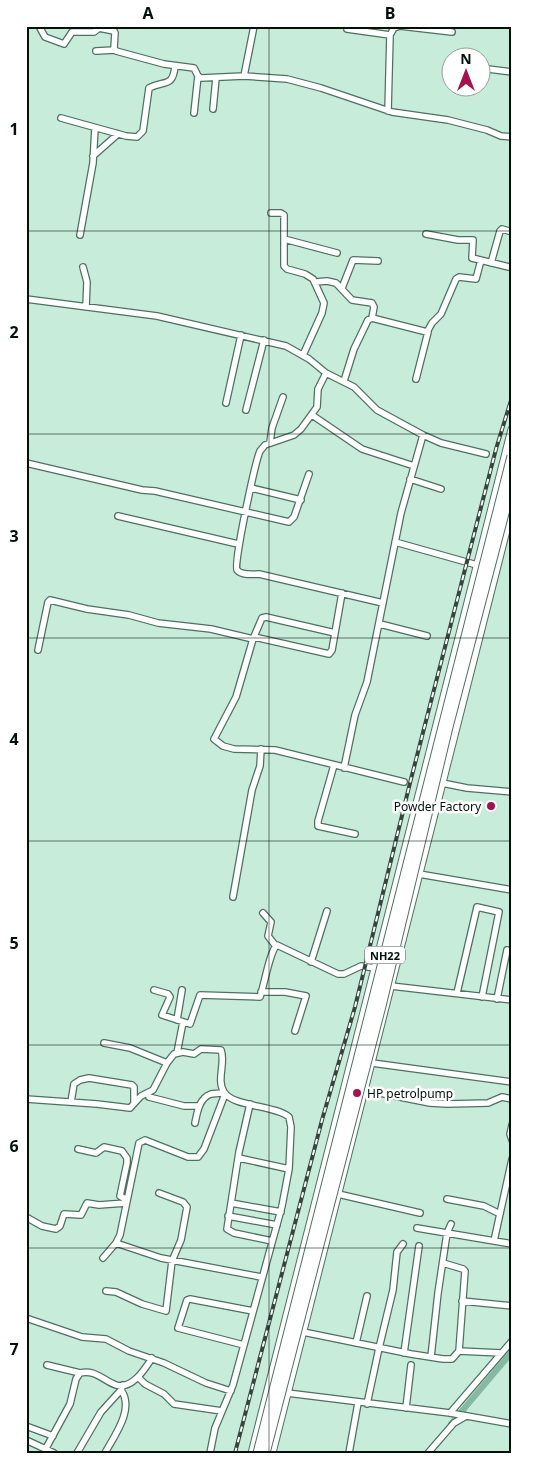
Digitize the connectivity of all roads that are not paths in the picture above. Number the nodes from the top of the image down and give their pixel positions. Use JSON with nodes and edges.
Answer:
{"nodes":[{"id":1,"x":39,"y":26,"type":"edge"},
{"id":2,"x":254,"y":26,"type":"edge"},
{"id":3,"x":400,"y":26,"type":"edge"},
{"id":4,"x":110,"y":28,"type":"edge"},
{"id":5,"x":420,"y":28,"type":"edge"},
{"id":6,"x":347,"y":29,"type":"dead end"},
{"id":7,"x":442,"y":29,"type":"edge"},
{"id":8,"x":452,"y":32,"type":"dead end"},
{"id":9,"x":390,"y":35,"type":"junction"},
{"id":10,"x":65,"y":44,"type":"junction"},
{"id":11,"x":72,"y":47,"type":"dead end"},
{"id":12,"x":115,"y":50,"type":"junction"},
{"id":13,"x":96,"y":51,"type":"dead end"},
{"id":14,"x":175,"y":66,"type":"junction"},
{"id":15,"x":490,"y":69,"type":"edge"},
{"id":16,"x":512,"y":72,"type":"edge"},
{"id":17,"x":198,"y":76,"type":"junction"},
{"id":18,"x":244,"y":76,"type":"junction"},
{"id":19,"x":216,"y":78,"type":"junction"},
{"id":20,"x":213,"y":109,"type":"dead end"},
{"id":21,"x":388,"y":111,"type":"junction"},
{"id":22,"x":194,"y":113,"type":"dead end"},
{"id":23,"x":61,"y":118,"type":"dead end"},
{"id":24,"x":95,"y":128,"type":"junction"},
{"id":25,"x":118,"y":134,"type":"junction"},
{"id":26,"x":512,"y":137,"type":"edge"},
{"id":27,"x":93,"y":156,"type":"junction"},
{"id":28,"x":271,"y":213,"type":"dead end"},
{"id":29,"x":512,"y":232,"type":"edge"},
{"id":30,"x":80,"y":234,"type":"dead end"},
{"id":31,"x":426,"y":234,"type":"dead end"},
{"id":32,"x":284,"y":239,"type":"junction"},
{"id":33,"x":337,"y":253,"type":"dead end"},
{"id":34,"x":480,"y":260,"type":"junction"},
{"id":35,"x":378,"y":261,"type":"dead end"},
{"id":36,"x":491,"y":263,"type":"junction"},
{"id":37,"x":83,"y":267,"type":"dead end"},
{"id":38,"x":510,"y":267,"type":"dead end"},
{"id":39,"x":315,"y":282,"type":"junction"},
{"id":40,"x":342,"y":288,"type":"junction"},
{"id":41,"x":26,"y":299,"type":"edge"},
{"id":42,"x":86,"y":307,"type":"junction"},
{"id":43,"x":372,"y":318,"type":"junction"},
{"id":44,"x":428,"y":332,"type":"junction"},
{"id":45,"x":241,"y":335,"type":"junction"},
{"id":46,"x":264,"y":340,"type":"junction"},
{"id":47,"x":303,"y":355,"type":"junction"},
{"id":48,"x":326,"y":373,"type":"junction"},
{"id":49,"x":416,"y":379,"type":"dead end"},
{"id":50,"x":344,"y":381,"type":"junction"},
{"id":51,"x":283,"y":396,"type":"dead end"},
{"id":52,"x":226,"y":403,"type":"dead end"},
{"id":53,"x":246,"y":410,"type":"dead end"},
{"id":54,"x":312,"y":415,"type":"junction"},
{"id":55,"x":512,"y":429,"type":"edge"},
{"id":56,"x":424,"y":436,"type":"junction"},
{"id":57,"x":270,"y":442,"type":"junction"},
{"id":58,"x":486,"y":454,"type":"dead end"},
{"id":59,"x":512,"y":456,"type":"edge"},
{"id":60,"x":26,"y":462,"type":"edge"},
{"id":61,"x":414,"y":466,"type":"junction"},
{"id":62,"x":309,"y":474,"type":"dead end"},
{"id":63,"x":410,"y":479,"type":"junction"},
{"id":64,"x":512,"y":483,"type":"edge"},
{"id":65,"x":251,"y":488,"type":"junction"},
{"id":66,"x":441,"y":489,"type":"dead end"},
{"id":67,"x":494,"y":498,"type":"junction"},
{"id":68,"x":301,"y":500,"type":"junction"},
{"id":69,"x":512,"y":503,"type":"edge"},
{"id":70,"x":512,"y":507,"type":"edge"},
{"id":71,"x":246,"y":511,"type":"junction"},
{"id":72,"x":118,"y":516,"type":"dead end"},
{"id":73,"x":396,"y":542,"type":"junction"},
{"id":74,"x":238,"y":544,"type":"junction"},
{"id":75,"x":477,"y":565,"type":"junction"},
{"id":76,"x":342,"y":593,"type":"junction"},
{"id":77,"x":383,"y":604,"type":"junction"},
{"id":78,"x":380,"y":624,"type":"junction"},
{"id":79,"x":335,"y":633,"type":"junction"},
{"id":80,"x":427,"y":636,"type":"dead end"},
{"id":81,"x":254,"y":638,"type":"junction"},
{"id":82,"x":38,"y":650,"type":"dead end"},
{"id":83,"x":261,"y":749,"type":"junction"},
{"id":84,"x":334,"y":765,"type":"junction"},
{"id":85,"x":344,"y":768,"type":"junction"},
{"id":86,"x":404,"y":782,"type":"dead end"},
{"id":87,"x":442,"y":783,"type":"junction"},
{"id":88,"x":512,"y":792,"type":"edge"},
{"id":89,"x":414,"y":811,"type":"junction"},
{"id":90,"x":434,"y":817,"type":"junction"},
{"id":91,"x":354,"y":834,"type":"dead end"},
{"id":92,"x":419,"y":874,"type":"junction"},
{"id":93,"x":512,"y":890,"type":"edge"},
{"id":94,"x":233,"y":897,"type":"dead end"},
{"id":95,"x":326,"y":911,"type":"dead end"},
{"id":96,"x":263,"y":914,"type":"dead end"},
{"id":97,"x":275,"y":945,"type":"junction"},
{"id":98,"x":507,"y":950,"type":"dead end"},
{"id":99,"x":311,"y":962,"type":"junction"},
{"id":100,"x":375,"y":968,"type":"junction"},
{"id":101,"x":391,"y":986,"type":"junction"},
{"id":102,"x":154,"y":990,"type":"dead end"},
{"id":103,"x":182,"y":990,"type":"dead end"},
{"id":104,"x":261,"y":992,"type":"junction"},
{"id":105,"x":457,"y":994,"type":"junction"},
{"id":106,"x":482,"y":997,"type":"junction"},
{"id":107,"x":497,"y":998,"type":"junction"},
{"id":108,"x":512,"y":1000,"type":"edge"},
{"id":109,"x":180,"y":1021,"type":"junction"},
{"id":110,"x":295,"y":1031,"type":"dead end"},
{"id":111,"x":104,"y":1043,"type":"dead end"},
{"id":112,"x":177,"y":1053,"type":"junction"},
{"id":113,"x":167,"y":1063,"type":"junction"},
{"id":114,"x":372,"y":1063,"type":"junction"},
{"id":115,"x":512,"y":1082,"type":"edge"},
{"id":116,"x":365,"y":1090,"type":"junction"},
{"id":117,"x":224,"y":1093,"type":"junction"},
{"id":118,"x":344,"y":1094,"type":"junction"},
{"id":119,"x":149,"y":1097,"type":"dead end"},
{"id":120,"x":363,"y":1098,"type":"junction"},
{"id":121,"x":26,"y":1099,"type":"edge"},
{"id":122,"x":512,"y":1099,"type":"edge"},
{"id":123,"x":71,"y":1102,"type":"junction"},
{"id":124,"x":250,"y":1104,"type":"junction"},
{"id":125,"x":134,"y":1106,"type":"junction"},
{"id":126,"x":199,"y":1106,"type":"junction"},
{"id":127,"x":195,"y":1123,"type":"dead end"},
{"id":128,"x":512,"y":1125,"type":"edge"},
{"id":129,"x":512,"y":1140,"type":"edge"},
{"id":130,"x":78,"y":1149,"type":"dead end"},
{"id":131,"x":239,"y":1158,"type":"junction"},
{"id":132,"x":512,"y":1159,"type":"edge"},
{"id":133,"x":289,"y":1169,"type":"junction"},
{"id":134,"x":159,"y":1194,"type":"dead end"},
{"id":135,"x":338,"y":1194,"type":"junction"},
{"id":136,"x":447,"y":1199,"type":"dead end"},
{"id":137,"x":127,"y":1202,"type":"junction"},
{"id":138,"x":231,"y":1203,"type":"junction"},
{"id":139,"x":281,"y":1212,"type":"junction"},
{"id":140,"x":420,"y":1214,"type":"dead end"},
{"id":141,"x":500,"y":1214,"type":"junction"},
{"id":142,"x":228,"y":1216,"type":"junction"},
{"id":143,"x":26,"y":1217,"type":"edge"},
{"id":144,"x":451,"y":1224,"type":"dead end"},
{"id":145,"x":277,"y":1225,"type":"junction"},
{"id":146,"x":417,"y":1228,"type":"dead end"},
{"id":147,"x":447,"y":1234,"type":"junction"},
{"id":148,"x":272,"y":1241,"type":"junction"},
{"id":149,"x":494,"y":1242,"type":"junction"},
{"id":150,"x":116,"y":1243,"type":"junction"},
{"id":151,"x":403,"y":1244,"type":"dead end"},
{"id":152,"x":512,"y":1244,"type":"edge"},
{"id":153,"x":419,"y":1246,"type":"dead end"},
{"id":154,"x":103,"y":1258,"type":"dead end"},
{"id":155,"x":172,"y":1261,"type":"junction"},
{"id":156,"x":443,"y":1263,"type":"junction"},
{"id":157,"x":262,"y":1277,"type":"junction"},
{"id":158,"x":106,"y":1290,"type":"dead end"},
{"id":159,"x":367,"y":1296,"type":"dead end"},
{"id":160,"x":462,"y":1300,"type":"junction"},
{"id":161,"x":512,"y":1306,"type":"edge"},
{"id":162,"x":252,"y":1311,"type":"junction"},
{"id":163,"x":26,"y":1318,"type":"edge"},
{"id":164,"x":302,"y":1332,"type":"junction"},
{"id":165,"x":512,"y":1341,"type":"edge"},
{"id":166,"x":356,"y":1343,"type":"junction"},
{"id":167,"x":244,"y":1346,"type":"junction"},
{"id":168,"x":379,"y":1348,"type":"junction"},
{"id":169,"x":458,"y":1351,"type":"junction"},
{"id":170,"x":404,"y":1353,"type":"junction"},
{"id":171,"x":501,"y":1354,"type":"junction"},
{"id":172,"x":431,"y":1357,"type":"junction"},
{"id":173,"x":152,"y":1358,"type":"junction"},
{"id":174,"x":276,"y":1359,"type":"junction"},
{"id":175,"x":294,"y":1364,"type":"junction"},
{"id":176,"x":47,"y":1365,"type":"dead end"},
{"id":177,"x":411,"y":1366,"type":"dead end"},
{"id":178,"x":80,"y":1373,"type":"junction"},
{"id":179,"x":138,"y":1377,"type":"junction"},
{"id":180,"x":122,"y":1388,"type":"junction"},
{"id":181,"x":231,"y":1391,"type":"junction"},
{"id":182,"x":287,"y":1394,"type":"junction"},
{"id":183,"x":358,"y":1403,"type":"junction"},
{"id":184,"x":367,"y":1404,"type":"junction"},
{"id":185,"x":406,"y":1408,"type":"junction"},
{"id":186,"x":222,"y":1411,"type":"junction"},
{"id":187,"x":452,"y":1413,"type":"junction"},
{"id":188,"x":466,"y":1416,"type":"junction"},
{"id":189,"x":512,"y":1424,"type":"edge"},
{"id":190,"x":26,"y":1426,"type":"edge"},
{"id":191,"x":53,"y":1436,"type":"junction"},
{"id":192,"x":26,"y":1440,"type":"edge"},
{"id":193,"x":45,"y":1450,"type":"junction"},
{"id":194,"x":54,"y":1453,"type":"edge"},
{"id":195,"x":76,"y":1453,"type":"edge"},
{"id":196,"x":105,"y":1453,"type":"edge"},
{"id":197,"x":210,"y":1453,"type":"edge"},
{"id":198,"x":252,"y":1453,"type":"edge"},
{"id":199,"x":258,"y":1453,"type":"edge"},
{"id":200,"x":265,"y":1453,"type":"edge"},
{"id":201,"x":272,"y":1453,"type":"edge"},
{"id":202,"x":349,"y":1453,"type":"edge"},
{"id":203,"x":428,"y":1453,"type":"edge"}],
"edges":[{"from":1,"to":10,"type":"street"},
{"from":2,"to":18,"type":"street"},
{"from":3,"to":5,"type":"street"},
{"from":3,"to":9,"type":"street"},
{"from":4,"to":10,"type":"street"},
{"from":4,"to":12,"type":"street"},
{"from":5,"to":7,"type":"street"},
{"from":6,"to":9,"type":"street"},
{"from":7,"to":8,"type":"street"},
{"from":9,"to":21,"type":"street"},
{"from":10,"to":11,"type":"street"},
{"from":12,"to":13,"type":"street"},
{"from":12,"to":14,"type":"street"},
{"from":14,"to":17,"type":"street"},
{"from":14,"to":25,"type":"street"},
{"from":15,"to":16,"type":"street"},
{"from":17,"to":19,"type":"street"},
{"from":17,"to":22,"type":"street"},
{"from":18,"to":19,"type":"street"},
{"from":18,"to":21,"type":"street"},
{"from":19,"to":20,"type":"street"},
{"from":21,"to":26,"type":"street"},
{"from":23,"to":24,"type":"street"},
{"from":24,"to":25,"type":"street"},
{"from":24,"to":27,"type":"street"},
{"from":25,"to":27,"type":"street"},
{"from":27,"to":30,"type":"street"},
{"from":28,"to":32,"type":"street"},
{"from":29,"to":36,"type":"street"},
{"from":31,"to":34,"type":"street"},
{"from":32,"to":33,"type":"street"},
{"from":32,"to":39,"type":"street"},
{"from":34,"to":36,"type":"street"},
{"from":34,"to":44,"type":"street"},
{"from":35,"to":40,"type":"street"},
{"from":36,"to":38,"type":"street"},
{"from":37,"to":42,"type":"street"},
{"from":39,"to":40,"type":"street"},
{"from":39,"to":47,"type":"street"},
{"from":40,"to":43,"type":"street"},
{"from":41,"to":42,"type":"street"},
{"from":42,"to":45,"type":"street"},
{"from":43,"to":44,"type":"street"},
{"from":43,"to":50,"type":"street"},
{"from":44,"to":49,"type":"street"},
{"from":45,"to":46,"type":"street"},
{"from":45,"to":52,"type":"street"},
{"from":46,"to":47,"type":"street"},
{"from":46,"to":53,"type":"street"},
{"from":47,"to":48,"type":"street"},
{"from":48,"to":50,"type":"street"},
{"from":48,"to":54,"type":"street"},
{"from":50,"to":56,"type":"street"},
{"from":51,"to":57,"type":"street"},
{"from":54,"to":57,"type":"street"},
{"from":54,"to":61,"type":"street"},
{"from":55,"to":67,"type":"street"},
{"from":56,"to":58,"type":"street"},
{"from":56,"to":61,"type":"street"},
{"from":57,"to":65,"type":"street"},
{"from":59,"to":199,"type":"highway","number":"NH22","bridge":true},
{"from":60,"to":71,"type":"street"},
{"from":61,"to":63,"type":"street"},
{"from":62,"to":68,"type":"street"},
{"from":63,"to":66,"type":"street"},
{"from":63,"to":73,"type":"street"},
{"from":64,"to":200,"type":"highway","number":"NH22","bridge":true},
{"from":65,"to":68,"type":"street"},
{"from":65,"to":71,"type":"street"},
{"from":67,"to":69,"type":"street"},
{"from":67,"to":75,"type":"street"},
{"from":68,"to":71,"type":"street"},
{"from":70,"to":87,"type":"street"},
{"from":71,"to":74,"type":"street"},
{"from":72,"to":74,"type":"street"},
{"from":73,"to":75,"type":"street"},
{"from":73,"to":77,"type":"street"},
{"from":74,"to":76,"type":"street"},
{"from":75,"to":89,"type":"street"},
{"from":76,"to":77,"type":"street"},
{"from":76,"to":79,"type":"street"},
{"from":77,"to":78,"type":"street"},
{"from":78,"to":80,"type":"street"},
{"from":78,"to":85,"type":"street"},
{"from":79,"to":81,"type":"street"},
{"from":79,"to":81,"type":"street"},
{"from":81,"to":82,"type":"street"},
{"from":81,"to":83,"type":"street"},
{"from":83,"to":84,"type":"street"},
{"from":83,"to":94,"type":"street"},
{"from":84,"to":85,"type":"street"},
{"from":84,"to":91,"type":"street"},
{"from":85,"to":86,"type":"street"},
{"from":87,"to":88,"type":"street"},
{"from":87,"to":90,"type":"street"},
{"from":89,"to":90,"type":"street"},
{"from":89,"to":100,"type":"street"},
{"from":90,"to":92,"type":"street"},
{"from":92,"to":93,"type":"street"},
{"from":92,"to":101,"type":"street"},
{"from":95,"to":99,"type":"street"},
{"from":96,"to":97,"type":"street"},
{"from":97,"to":99,"type":"street"},
{"from":97,"to":104,"type":"street"},
{"from":98,"to":107,"type":"street"},
{"from":99,"to":100,"type":"street"},
{"from":100,"to":118,"type":"street"},
{"from":101,"to":105,"type":"street"},
{"from":101,"to":114,"type":"street"},
{"from":102,"to":109,"type":"street"},
{"from":103,"to":109,"type":"street"},
{"from":104,"to":109,"type":"street"},
{"from":104,"to":110,"type":"street"},
{"from":105,"to":106,"type":"street"},
{"from":105,"to":106,"type":"street"},
{"from":106,"to":107,"type":"street"},
{"from":107,"to":108,"type":"street"},
{"from":109,"to":112,"type":"street"},
{"from":111,"to":113,"type":"street"},
{"from":112,"to":113,"type":"street"},
{"from":112,"to":117,"type":"street"},
{"from":113,"to":125,"type":"street"},
{"from":114,"to":115,"type":"street"},
{"from":114,"to":116,"type":"street"},
{"from":116,"to":120,"type":"street"},
{"from":116,"to":122,"type":"street"},
{"from":117,"to":124,"type":"street"},
{"from":117,"to":126,"type":"street"},
{"from":117,"to":137,"type":"street"},
{"from":118,"to":120,"type":"street"},
{"from":118,"to":174,"type":"street"},
{"from":119,"to":126,"type":"street"},
{"from":120,"to":135,"type":"street"},
{"from":121,"to":123,"type":"street"},
{"from":123,"to":125,"type":"street"},
{"from":123,"to":125,"type":"street"},
{"from":124,"to":131,"type":"street"},
{"from":124,"to":133,"type":"street"},
{"from":126,"to":127,"type":"street"},
{"from":128,"to":129,"type":"street"},
{"from":130,"to":137,"type":"street"},
{"from":131,"to":133,"type":"street"},
{"from":131,"to":138,"type":"street"},
{"from":132,"to":141,"type":"street"},
{"from":133,"to":139,"type":"street"},
{"from":134,"to":155,"type":"street"},
{"from":135,"to":140,"type":"street"},
{"from":135,"to":164,"type":"street"},
{"from":136,"to":141,"type":"street"},
{"from":137,"to":143,"type":"street"},
{"from":137,"to":150,"type":"street"},
{"from":138,"to":139,"type":"street"},
{"from":138,"to":142,"type":"street"},
{"from":139,"to":145,"type":"street"},
{"from":141,"to":149,"type":"street"},
{"from":142,"to":145,"type":"street"},
{"from":142,"to":148,"type":"street"},
{"from":144,"to":147,"type":"street"},
{"from":145,"to":148,"type":"street"},
{"from":146,"to":147,"type":"street"},
{"from":147,"to":149,"type":"street"},
{"from":147,"to":156,"type":"street"},
{"from":148,"to":157,"type":"street"},
{"from":149,"to":152,"type":"street"},
{"from":150,"to":154,"type":"street"},
{"from":150,"to":155,"type":"street"},
{"from":151,"to":168,"type":"street"},
{"from":153,"to":170,"type":"street"},
{"from":155,"to":157,"type":"street"},
{"from":155,"to":158,"type":"street"},
{"from":156,"to":160,"type":"street"},
{"from":156,"to":172,"type":"street"},
{"from":157,"to":162,"type":"street"},
{"from":159,"to":166,"type":"street"},
{"from":160,"to":161,"type":"street"},
{"from":160,"to":169,"type":"street"},
{"from":162,"to":167,"type":"street"},
{"from":162,"to":167,"type":"street"},
{"from":163,"to":173,"type":"street"},
{"from":164,"to":166,"type":"street"},
{"from":164,"to":175,"type":"street"},
{"from":165,"to":171,"type":"street"},
{"from":166,"to":168,"type":"street"},
{"from":167,"to":181,"type":"street"},
{"from":168,"to":170,"type":"street"},
{"from":168,"to":184,"type":"street"},
{"from":169,"to":171,"type":"street"},
{"from":169,"to":172,"type":"street"},
{"from":170,"to":172,"type":"street"},
{"from":171,"to":187,"type":"street"},
{"from":173,"to":179,"type":"street"},
{"from":173,"to":181,"type":"street"},
{"from":174,"to":175,"type":"street"},
{"from":174,"to":198,"type":"street"},
{"from":175,"to":182,"type":"street"},
{"from":176,"to":178,"type":"street"},
{"from":177,"to":185,"type":"street"},
{"from":178,"to":180,"type":"street"},
{"from":178,"to":191,"type":"street"},
{"from":179,"to":180,"type":"street"},
{"from":179,"to":186,"type":"street"},
{"from":180,"to":195,"type":"street"},
{"from":180,"to":196,"type":"street"},
{"from":181,"to":186,"type":"street"},
{"from":182,"to":183,"type":"street"},
{"from":182,"to":201,"type":"street"},
{"from":183,"to":184,"type":"street"},
{"from":183,"to":202,"type":"street"},
{"from":184,"to":185,"type":"street"},
{"from":185,"to":187,"type":"street"},
{"from":186,"to":197,"type":"street"},
{"from":187,"to":188,"type":"street"},
{"from":188,"to":189,"type":"street"},
{"from":188,"to":203,"type":"street"},
{"from":190,"to":191,"type":"street"},
{"from":191,"to":193,"type":"street"},
{"from":192,"to":193,"type":"street"},
{"from":193,"to":194,"type":"street"}]}
